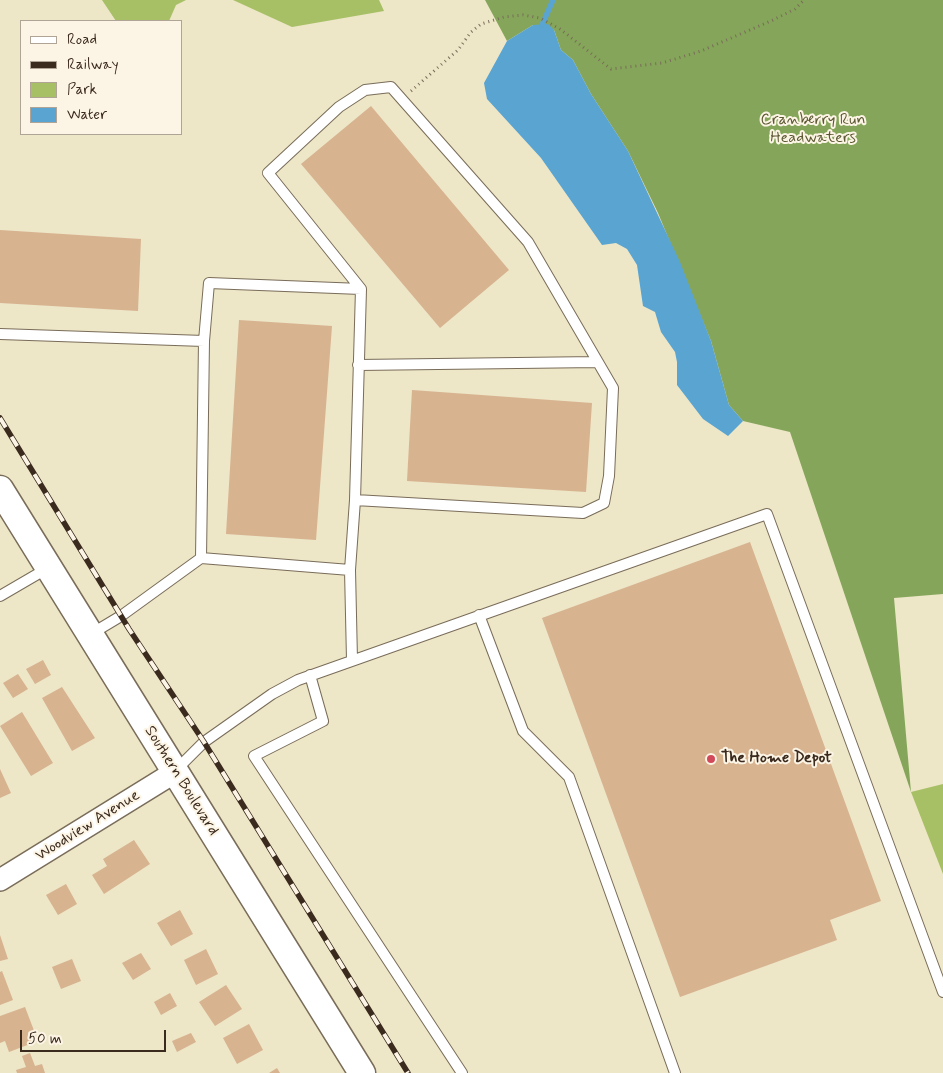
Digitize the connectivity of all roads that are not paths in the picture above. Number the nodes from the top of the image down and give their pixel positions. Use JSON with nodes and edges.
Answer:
{"nodes":[{"id":1,"x":361,"y":289,"type":"junction"},
{"id":2,"x":0,"y":334,"type":"edge"},
{"id":3,"x":204,"y":341,"type":"junction"},
{"id":4,"x":597,"y":362,"type":"junction"},
{"id":5,"x":358,"y":365,"type":"junction"},
{"id":6,"x":0,"y":489,"type":"edge"},
{"id":7,"x":355,"y":500,"type":"junction"},
{"id":8,"x":201,"y":558,"type":"junction"},
{"id":9,"x":49,"y":568,"type":"junction"},
{"id":10,"x":350,"y":570,"type":"junction"},
{"id":11,"x":0,"y":596,"type":"edge"},
{"id":12,"x":479,"y":615,"type":"junction"},
{"id":13,"x":90,"y":634,"type":"junction"},
{"id":14,"x":352,"y":660,"type":"junction"},
{"id":15,"x":310,"y":675,"type":"junction"},
{"id":16,"x":175,"y":772,"type":"junction"},
{"id":17,"x":0,"y":880,"type":"edge"},
{"id":18,"x":943,"y":992,"type":"edge"},
{"id":19,"x":362,"y":1073,"type":"edge"},
{"id":20,"x":462,"y":1073,"type":"edge"},
{"id":21,"x":675,"y":1073,"type":"edge"}],
"edges":[{"from":1,"to":3,"type":"lane"},
{"from":1,"to":4,"type":"lane"},
{"from":1,"to":5,"type":"lane"},
{"from":2,"to":3,"type":"lane"},
{"from":3,"to":8,"type":"lane"},
{"from":4,"to":5,"type":"lane"},
{"from":4,"to":7,"type":"lane"},
{"from":5,"to":7,"type":"lane"},
{"from":6,"to":9,"type":"street","name":"Southern Boulevard"},
{"from":7,"to":10,"type":"lane"},
{"from":8,"to":10,"type":"lane"},
{"from":8,"to":13,"type":"lane"},
{"from":9,"to":11,"type":"lane"},
{"from":9,"to":13,"type":"street","name":"Southern Boulevard"},
{"from":10,"to":14,"type":"lane"},
{"from":12,"to":14,"type":"lane"},
{"from":12,"to":18,"type":"lane"},
{"from":12,"to":21,"type":"lane"},
{"from":13,"to":16,"type":"street","name":"Southern Boulevard"},
{"from":14,"to":15,"type":"lane"},
{"from":15,"to":16,"type":"lane"},
{"from":15,"to":20,"type":"lane"},
{"from":16,"to":17,"type":"street","name":"Woodview Avenue"},
{"from":16,"to":19,"type":"street","name":"Southern Boulevard"}]}
